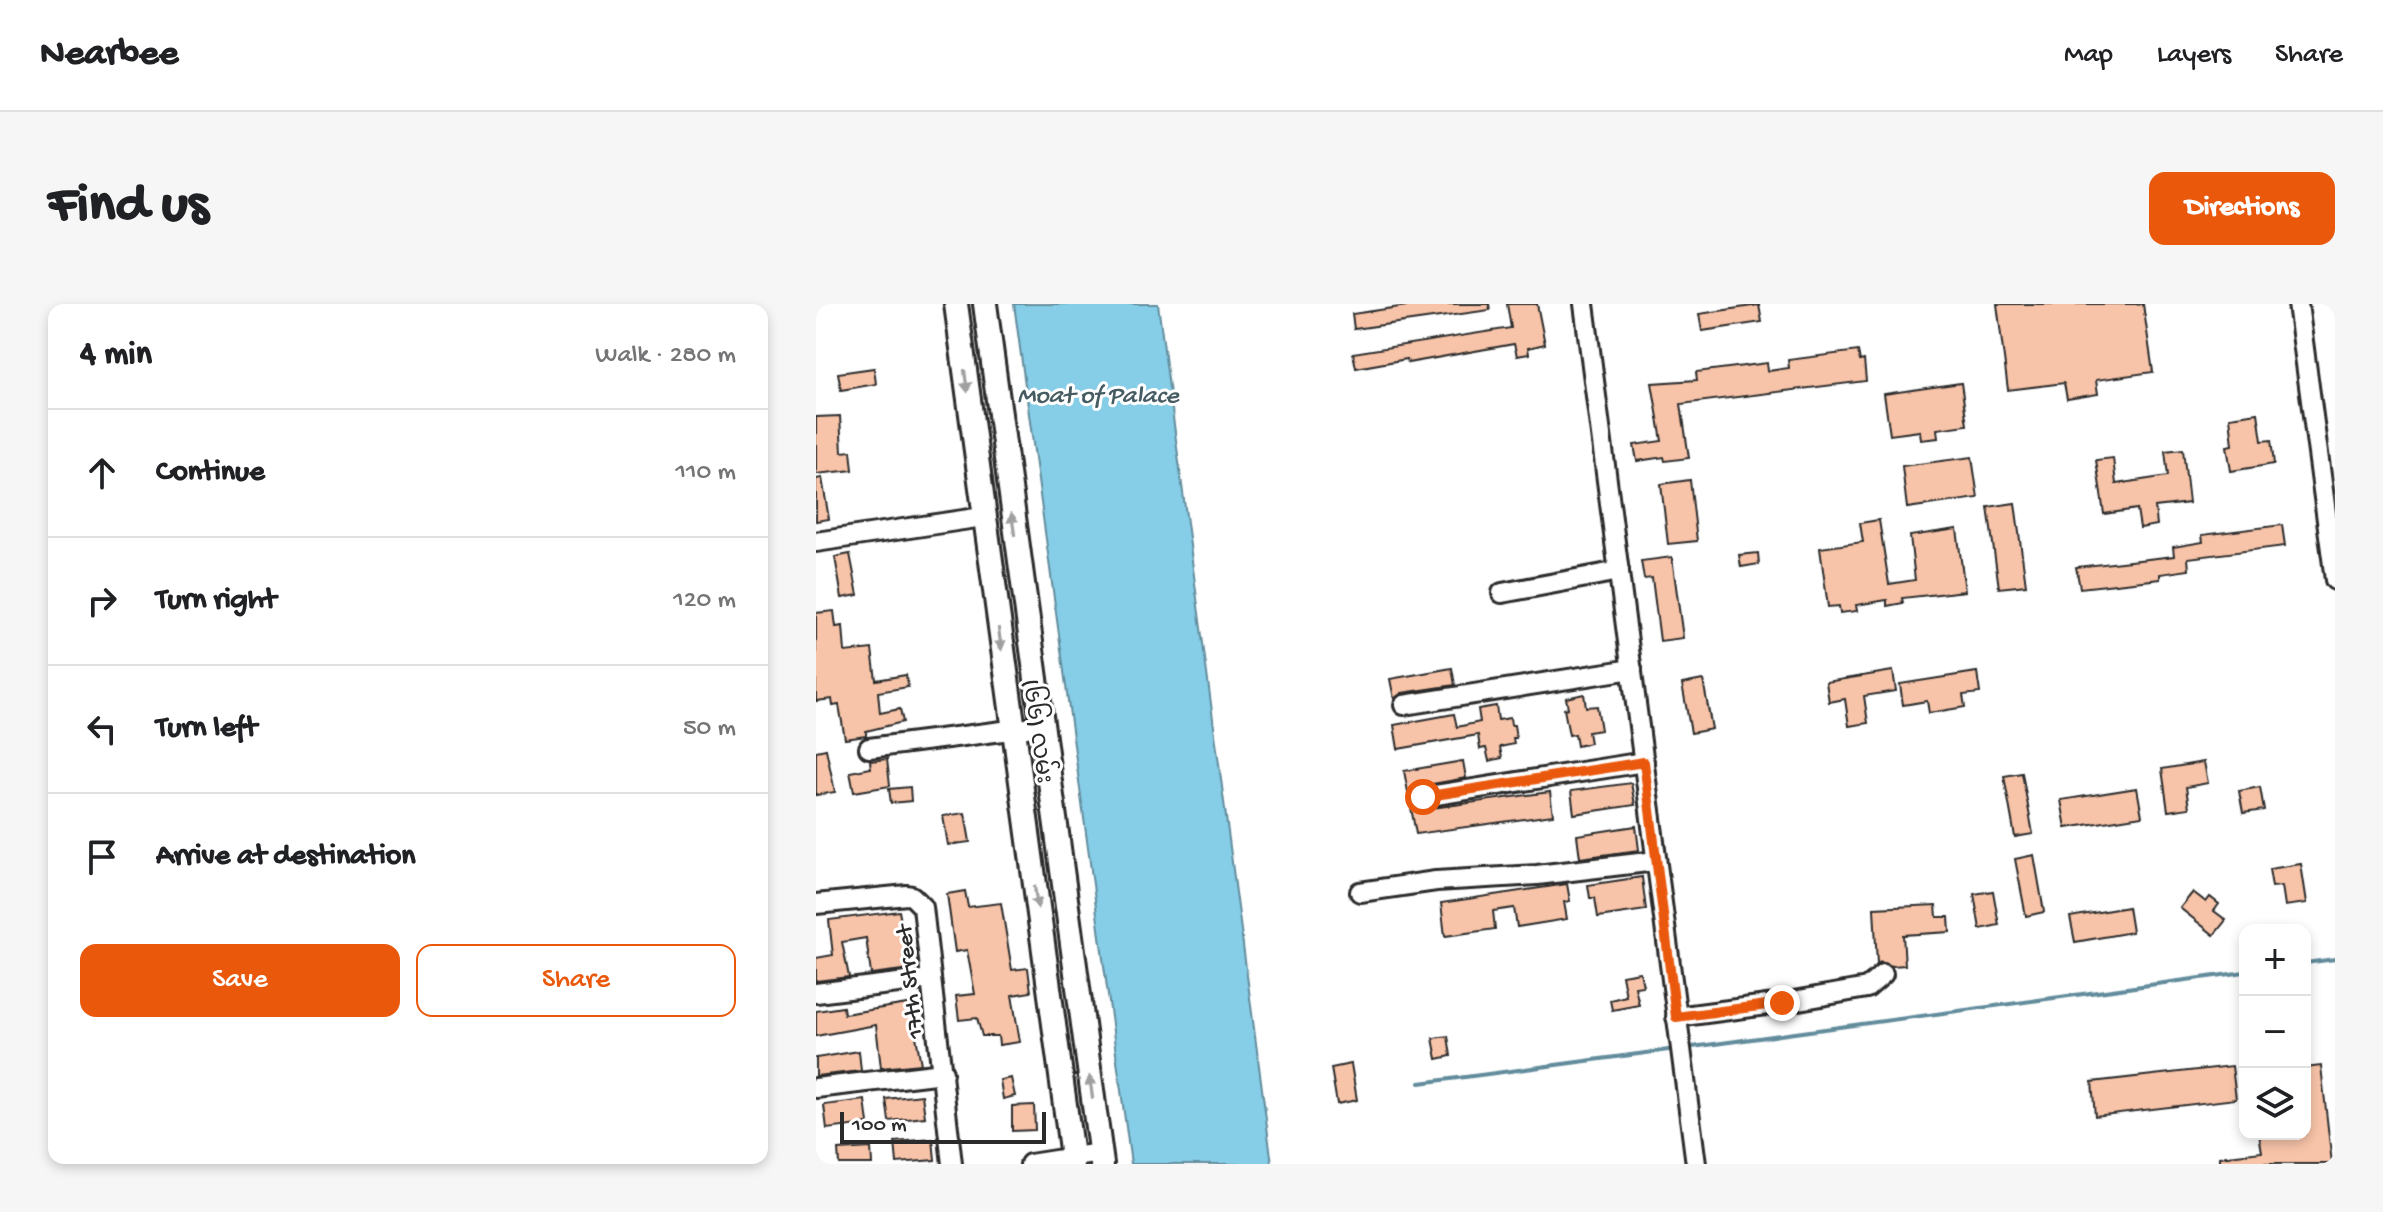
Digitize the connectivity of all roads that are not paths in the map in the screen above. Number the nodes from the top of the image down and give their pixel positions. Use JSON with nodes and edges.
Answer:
{"nodes":[{"id":1,"x":956,"y":304,"type":"edge"},
{"id":2,"x":985,"y":304,"type":"edge"},
{"id":3,"x":1584,"y":304,"type":"edge"},
{"id":4,"x":2298,"y":304,"type":"edge"},
{"id":5,"x":983,"y":517,"type":"junction"},
{"id":6,"x":816,"y":542,"type":"edge"},
{"id":7,"x":1619,"y":571,"type":"junction"},
{"id":8,"x":2335,"y":580,"type":"edge"},
{"id":9,"x":1502,"y":593,"type":"dead end"},
{"id":10,"x":1632,"y":669,"type":"junction"},
{"id":11,"x":1404,"y":705,"type":"dead end"},
{"id":12,"x":1042,"y":726,"type":"junction"},
{"id":13,"x":1013,"y":730,"type":"junction"},
{"id":14,"x":869,"y":748,"type":"dead end"},
{"id":15,"x":1644,"y":762,"type":"junction"},
{"id":16,"x":1423,"y":797,"type":"dead end"},
{"id":17,"x":1656,"y":861,"type":"junction"},
{"id":18,"x":1360,"y":892,"type":"dead end"},
{"id":19,"x":816,"y":904,"type":"edge"},
{"id":20,"x":1883,"y":974,"type":"dead end"},
{"id":21,"x":931,"y":979,"type":"junction"},
{"id":22,"x":816,"y":993,"type":"edge"},
{"id":23,"x":1676,"y":1017,"type":"junction"},
{"id":24,"x":943,"y":1073,"type":"junction"},
{"id":25,"x":816,"y":1088,"type":"edge"},
{"id":26,"x":1101,"y":1159,"type":"edge"},
{"id":27,"x":1072,"y":1160,"type":"edge"},
{"id":28,"x":952,"y":1164,"type":"edge"},
{"id":29,"x":1030,"y":1164,"type":"edge"},
{"id":30,"x":1696,"y":1164,"type":"edge"}],
"edges":[{"from":1,"to":5,"type":"main road","name":"(၆၆) လမ်း","one_way":true},
{"from":12,"to":2,"type":"main road","name":"(၆၆) လမ်း","one_way":true},
{"from":3,"to":7,"type":"street"},
{"from":4,"to":8,"type":"street"},
{"from":5,"to":6,"type":"street"},
{"from":5,"to":13,"type":"main road","name":"(၆၆) လမ်း","one_way":true},
{"from":7,"to":9,"type":"street"},
{"from":7,"to":10,"type":"street"},
{"from":10,"to":11,"type":"street"},
{"from":10,"to":15,"type":"street"},
{"from":12,"to":13,"type":"street"},
{"from":26,"to":12,"type":"main road","name":"(၆၆) လမ်း","one_way":true},
{"from":13,"to":14,"type":"street"},
{"from":13,"to":27,"type":"main road","name":"(၆၆) လမ်း","one_way":true},
{"from":15,"to":16,"type":"street"},
{"from":15,"to":17,"type":"street"},
{"from":17,"to":18,"type":"street"},
{"from":17,"to":23,"type":"street"},
{"from":19,"to":21,"type":"street","name":"17th Street"},
{"from":20,"to":23,"type":"street"},
{"from":21,"to":22,"type":"street"},
{"from":21,"to":24,"type":"street","name":"17th Street"},
{"from":23,"to":30,"type":"street"},
{"from":24,"to":25,"type":"street"},
{"from":24,"to":28,"type":"street","name":"17th Street"},
{"from":26,"to":27,"type":"street"},
{"from":27,"to":29,"type":"street"}]}
